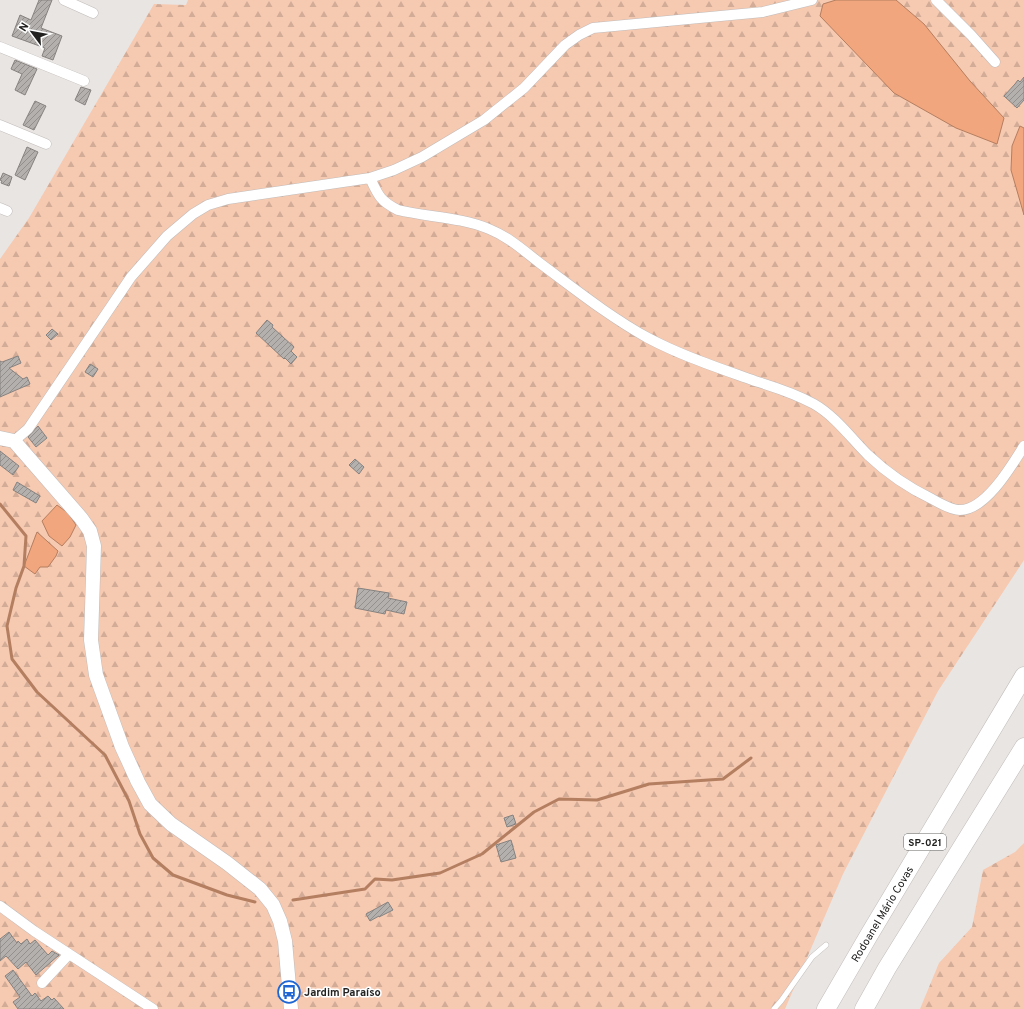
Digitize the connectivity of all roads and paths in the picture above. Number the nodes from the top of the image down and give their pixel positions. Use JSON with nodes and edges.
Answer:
{"nodes":[{"id":1,"x":64,"y":0,"type":"edge"},
{"id":2,"x":812,"y":0,"type":"edge"},
{"id":3,"x":936,"y":0,"type":"edge"},
{"id":4,"x":93,"y":13,"type":"dead end"},
{"id":5,"x":0,"y":47,"type":"edge"},
{"id":6,"x":995,"y":62,"type":"dead end"},
{"id":7,"x":84,"y":80,"type":"dead end"},
{"id":8,"x":0,"y":125,"type":"edge"},
{"id":9,"x":46,"y":144,"type":"dead end"},
{"id":10,"x":370,"y":178,"type":"junction"},
{"id":11,"x":0,"y":438,"type":"edge"},
{"id":12,"x":14,"y":442,"type":"junction"},
{"id":13,"x":1024,"y":446,"type":"edge"},
{"id":14,"x":1024,"y":676,"type":"edge"},
{"id":15,"x":1024,"y":747,"type":"edge"},
{"id":16,"x":2,"y":910,"type":"edge"},
{"id":17,"x":826,"y":945,"type":"dead end"},
{"id":18,"x":69,"y":954,"type":"junction"},
{"id":19,"x":42,"y":983,"type":"dead end"},
{"id":20,"x":153,"y":1009,"type":"edge"},
{"id":21,"x":291,"y":1009,"type":"edge"},
{"id":22,"x":774,"y":1009,"type":"edge"},
{"id":23,"x":826,"y":1009,"type":"edge"},
{"id":24,"x":864,"y":1009,"type":"edge"}],
"edges":[{"from":1,"to":4,"type":"street"},
{"from":2,"to":10,"type":"street"},
{"from":3,"to":6,"type":"street"},
{"from":5,"to":7,"type":"street"},
{"from":8,"to":9,"type":"street"},
{"from":10,"to":12,"type":"street"},
{"from":10,"to":13,"type":"street"},
{"from":11,"to":12,"type":"main road"},
{"from":12,"to":21,"type":"main road"},
{"from":14,"to":23,"type":"highway","name":"Rodoanel Mário Covas","number":"SP-021"},
{"from":15,"to":24,"type":"highway","number":"SP-021"},
{"from":16,"to":18,"type":"street"},
{"from":17,"to":22,"type":"lane"},
{"from":18,"to":19,"type":"street"},
{"from":18,"to":20,"type":"street"}]}
